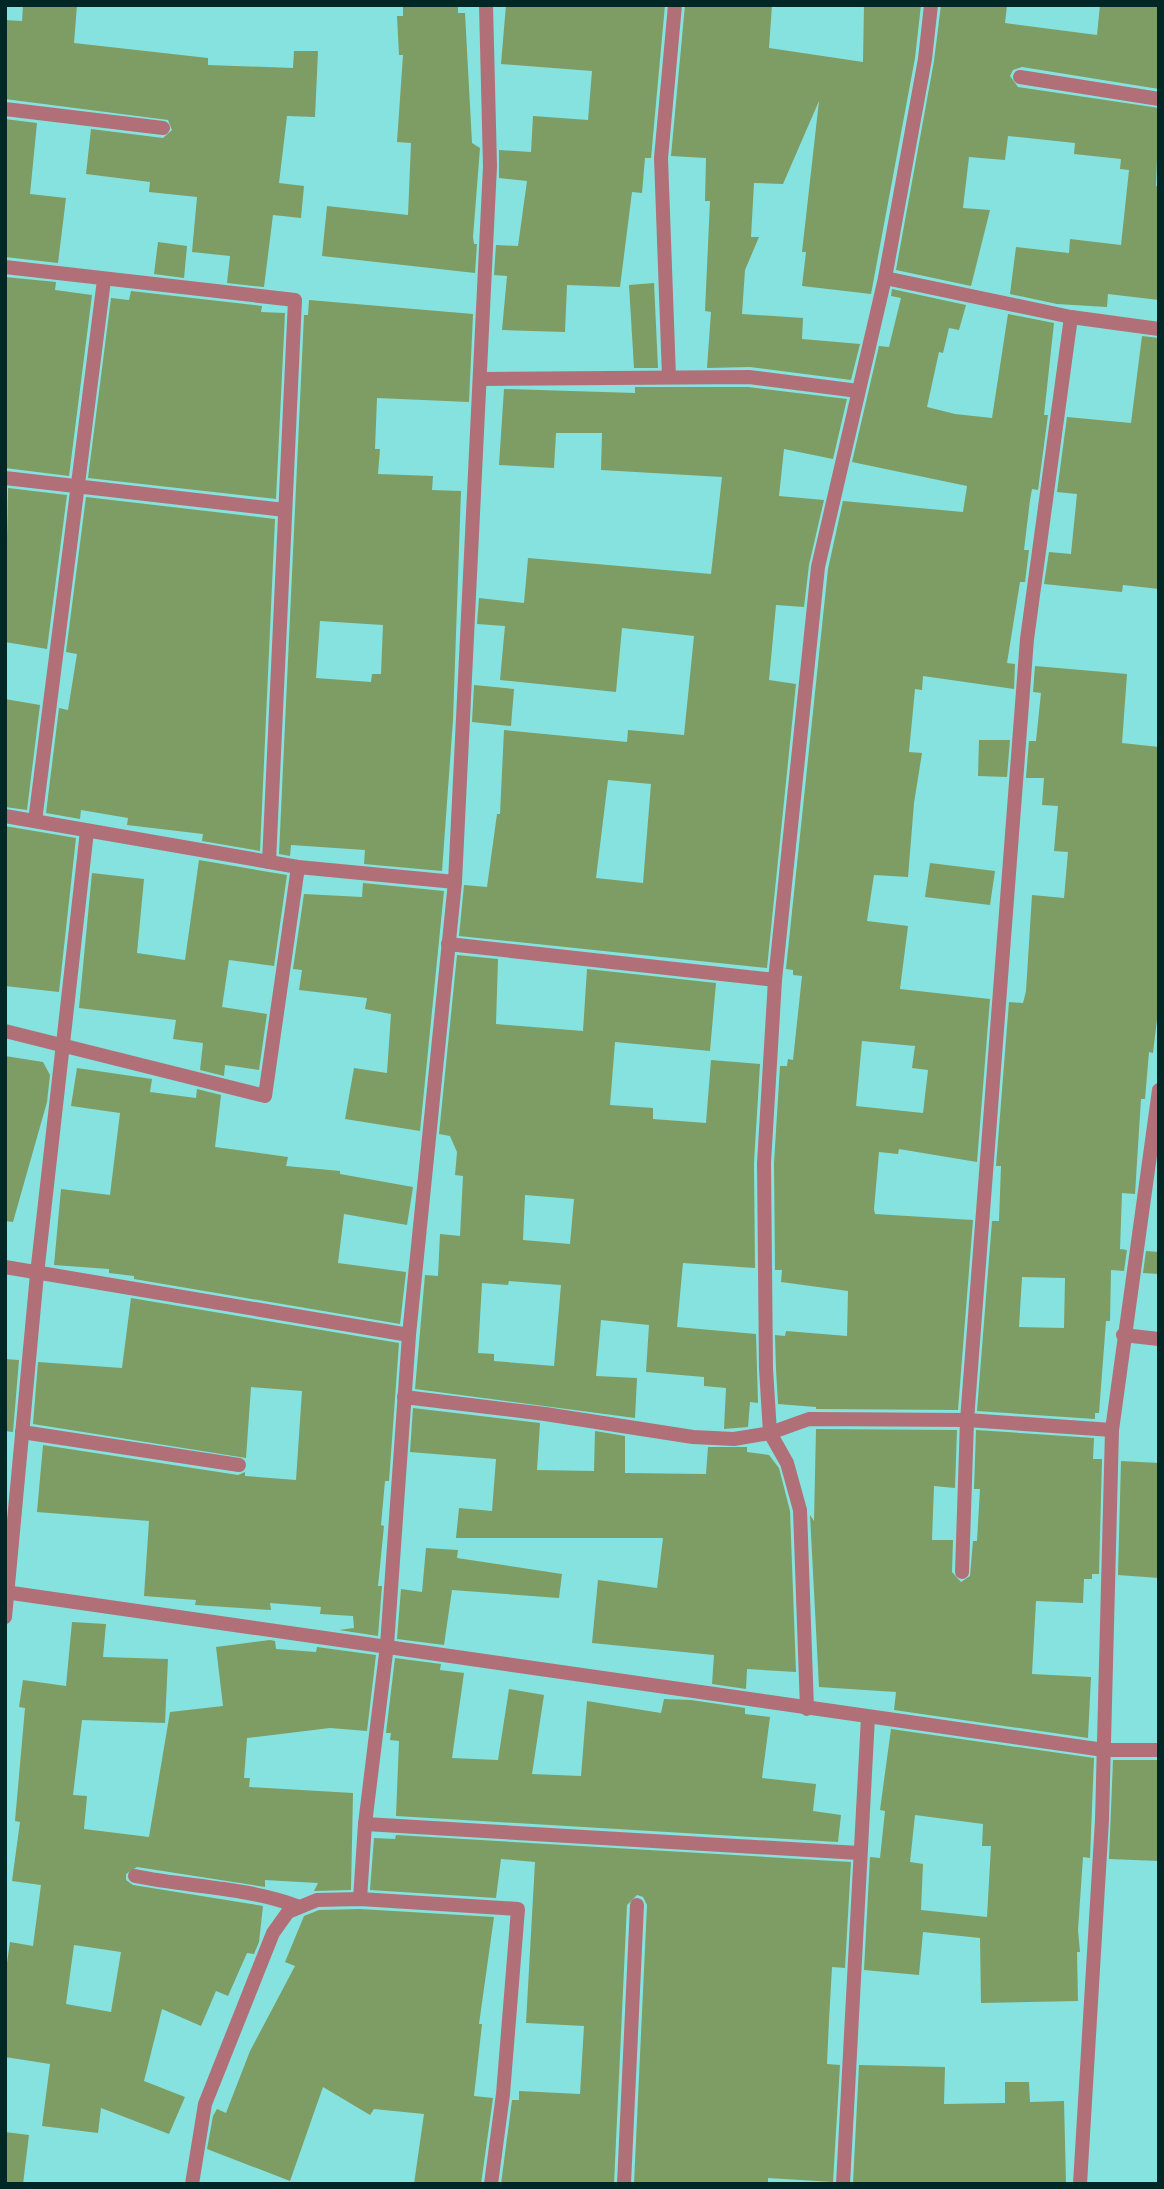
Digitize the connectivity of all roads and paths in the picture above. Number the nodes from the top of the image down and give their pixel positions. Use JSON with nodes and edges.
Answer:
{"nodes":[{"id":1,"x":486,"y":5,"type":"edge"},
{"id":2,"x":675,"y":5,"type":"edge"},
{"id":3,"x":931,"y":5,"type":"edge"},
{"id":4,"x":1020,"y":77,"type":"dead end"},
{"id":5,"x":1159,"y":99,"type":"edge"},
{"id":6,"x":5,"y":109,"type":"edge"},
{"id":7,"x":163,"y":128,"type":"dead end"},
{"id":8,"x":5,"y":267,"type":"edge"},
{"id":9,"x":885,"y":278,"type":"junction"},
{"id":10,"x":104,"y":281,"type":"junction"},
{"id":11,"x":1071,"y":317,"type":"junction"},
{"id":12,"x":1159,"y":329,"type":"edge"},
{"id":13,"x":669,"y":377,"type":"junction"},
{"id":14,"x":482,"y":379,"type":"junction"},
{"id":15,"x":858,"y":391,"type":"junction"},
{"id":16,"x":5,"y":478,"type":"edge"},
{"id":17,"x":80,"y":487,"type":"junction"},
{"id":18,"x":285,"y":510,"type":"junction"},
{"id":19,"x":5,"y":816,"type":"edge"},
{"id":20,"x":35,"y":821,"type":"junction"},
{"id":21,"x":87,"y":831,"type":"junction"},
{"id":22,"x":269,"y":862,"type":"junction"},
{"id":23,"x":298,"y":867,"type":"junction"},
{"id":24,"x":454,"y":882,"type":"junction"},
{"id":25,"x":448,"y":944,"type":"junction"},
{"id":26,"x":775,"y":981,"type":"junction"},
{"id":27,"x":5,"y":1031,"type":"edge"},
{"id":28,"x":62,"y":1045,"type":"junction"},
{"id":29,"x":1159,"y":1090,"type":"edge"},
{"id":30,"x":5,"y":1267,"type":"edge"},
{"id":31,"x":37,"y":1274,"type":"junction"},
{"id":32,"x":409,"y":1335,"type":"junction"},
{"id":33,"x":1123,"y":1335,"type":"junction"},
{"id":34,"x":1159,"y":1339,"type":"edge"},
{"id":35,"x":404,"y":1397,"type":"junction"},
{"id":36,"x":967,"y":1420,"type":"junction"},
{"id":37,"x":1112,"y":1430,"type":"junction"},
{"id":38,"x":22,"y":1432,"type":"junction"},
{"id":39,"x":770,"y":1433,"type":"junction"},
{"id":40,"x":239,"y":1465,"type":"dead end"},
{"id":41,"x":962,"y":1572,"type":"dead end"},
{"id":42,"x":6,"y":1592,"type":"edge"},
{"id":43,"x":5,"y":1617,"type":"edge"},
{"id":44,"x":387,"y":1644,"type":"junction"},
{"id":45,"x":807,"y":1709,"type":"junction"},
{"id":46,"x":868,"y":1717,"type":"junction"},
{"id":47,"x":1104,"y":1750,"type":"junction"},
{"id":48,"x":1159,"y":1750,"type":"edge"},
{"id":49,"x":365,"y":1824,"type":"junction"},
{"id":50,"x":859,"y":1853,"type":"junction"},
{"id":51,"x":135,"y":1876,"type":"dead end"},
{"id":52,"x":360,"y":1899,"type":"junction"},
{"id":53,"x":637,"y":1905,"type":"dead end"},
{"id":54,"x":297,"y":1906,"type":"junction"},
{"id":55,"x":191,"y":2184,"type":"edge"},
{"id":56,"x":491,"y":2184,"type":"edge"},
{"id":57,"x":625,"y":2184,"type":"edge"},
{"id":58,"x":843,"y":2184,"type":"edge"},
{"id":59,"x":1080,"y":2184,"type":"edge"}],
"edges":[{"from":1,"to":14,"type":"street"},
{"from":2,"to":13,"type":"street"},
{"from":3,"to":9,"type":"street"},
{"from":4,"to":5,"type":"street"},
{"from":6,"to":7,"type":"street"},
{"from":8,"to":10,"type":"street"},
{"from":9,"to":11,"type":"street"},
{"from":9,"to":15,"type":"street"},
{"from":10,"to":17,"type":"street"},
{"from":10,"to":18,"type":"street"},
{"from":11,"to":12,"type":"street"},
{"from":11,"to":36,"type":"street"},
{"from":13,"to":14,"type":"street"},
{"from":13,"to":15,"type":"street"},
{"from":14,"to":24,"type":"street"},
{"from":15,"to":26,"type":"street"},
{"from":16,"to":17,"type":"street"},
{"from":17,"to":18,"type":"street"},
{"from":17,"to":20,"type":"street"},
{"from":18,"to":22,"type":"street"},
{"from":19,"to":20,"type":"street"},
{"from":20,"to":21,"type":"street"},
{"from":21,"to":22,"type":"street"},
{"from":21,"to":28,"type":"street"},
{"from":22,"to":23,"type":"street"},
{"from":23,"to":24,"type":"street"},
{"from":23,"to":28,"type":"street"},
{"from":24,"to":25,"type":"street"},
{"from":25,"to":26,"type":"street"},
{"from":25,"to":32,"type":"street"},
{"from":26,"to":39,"type":"street"},
{"from":27,"to":28,"type":"street"},
{"from":28,"to":31,"type":"street"},
{"from":29,"to":33,"type":"street"},
{"from":30,"to":31,"type":"street"},
{"from":31,"to":32,"type":"street"},
{"from":31,"to":38,"type":"street"},
{"from":32,"to":35,"type":"street"},
{"from":33,"to":34,"type":"street"},
{"from":33,"to":37,"type":"street"},
{"from":35,"to":39,"type":"street"},
{"from":35,"to":44,"type":"street"},
{"from":36,"to":37,"type":"street"},
{"from":36,"to":39,"type":"street"},
{"from":36,"to":41,"type":"street"},
{"from":37,"to":47,"type":"street"},
{"from":38,"to":40,"type":"street"},
{"from":38,"to":42,"type":"street"},
{"from":39,"to":45,"type":"street"},
{"from":42,"to":43,"type":"street"},
{"from":42,"to":44,"type":"street"},
{"from":44,"to":45,"type":"street"},
{"from":44,"to":49,"type":"street"},
{"from":45,"to":46,"type":"street"},
{"from":46,"to":47,"type":"street"},
{"from":46,"to":50,"type":"street"},
{"from":47,"to":48,"type":"street"},
{"from":47,"to":59,"type":"street"},
{"from":49,"to":50,"type":"street"},
{"from":49,"to":52,"type":"street"},
{"from":50,"to":58,"type":"street"},
{"from":51,"to":54,"type":"street"},
{"from":52,"to":54,"type":"street"},
{"from":52,"to":56,"type":"street"},
{"from":53,"to":57,"type":"street"},
{"from":54,"to":55,"type":"street"}]}
